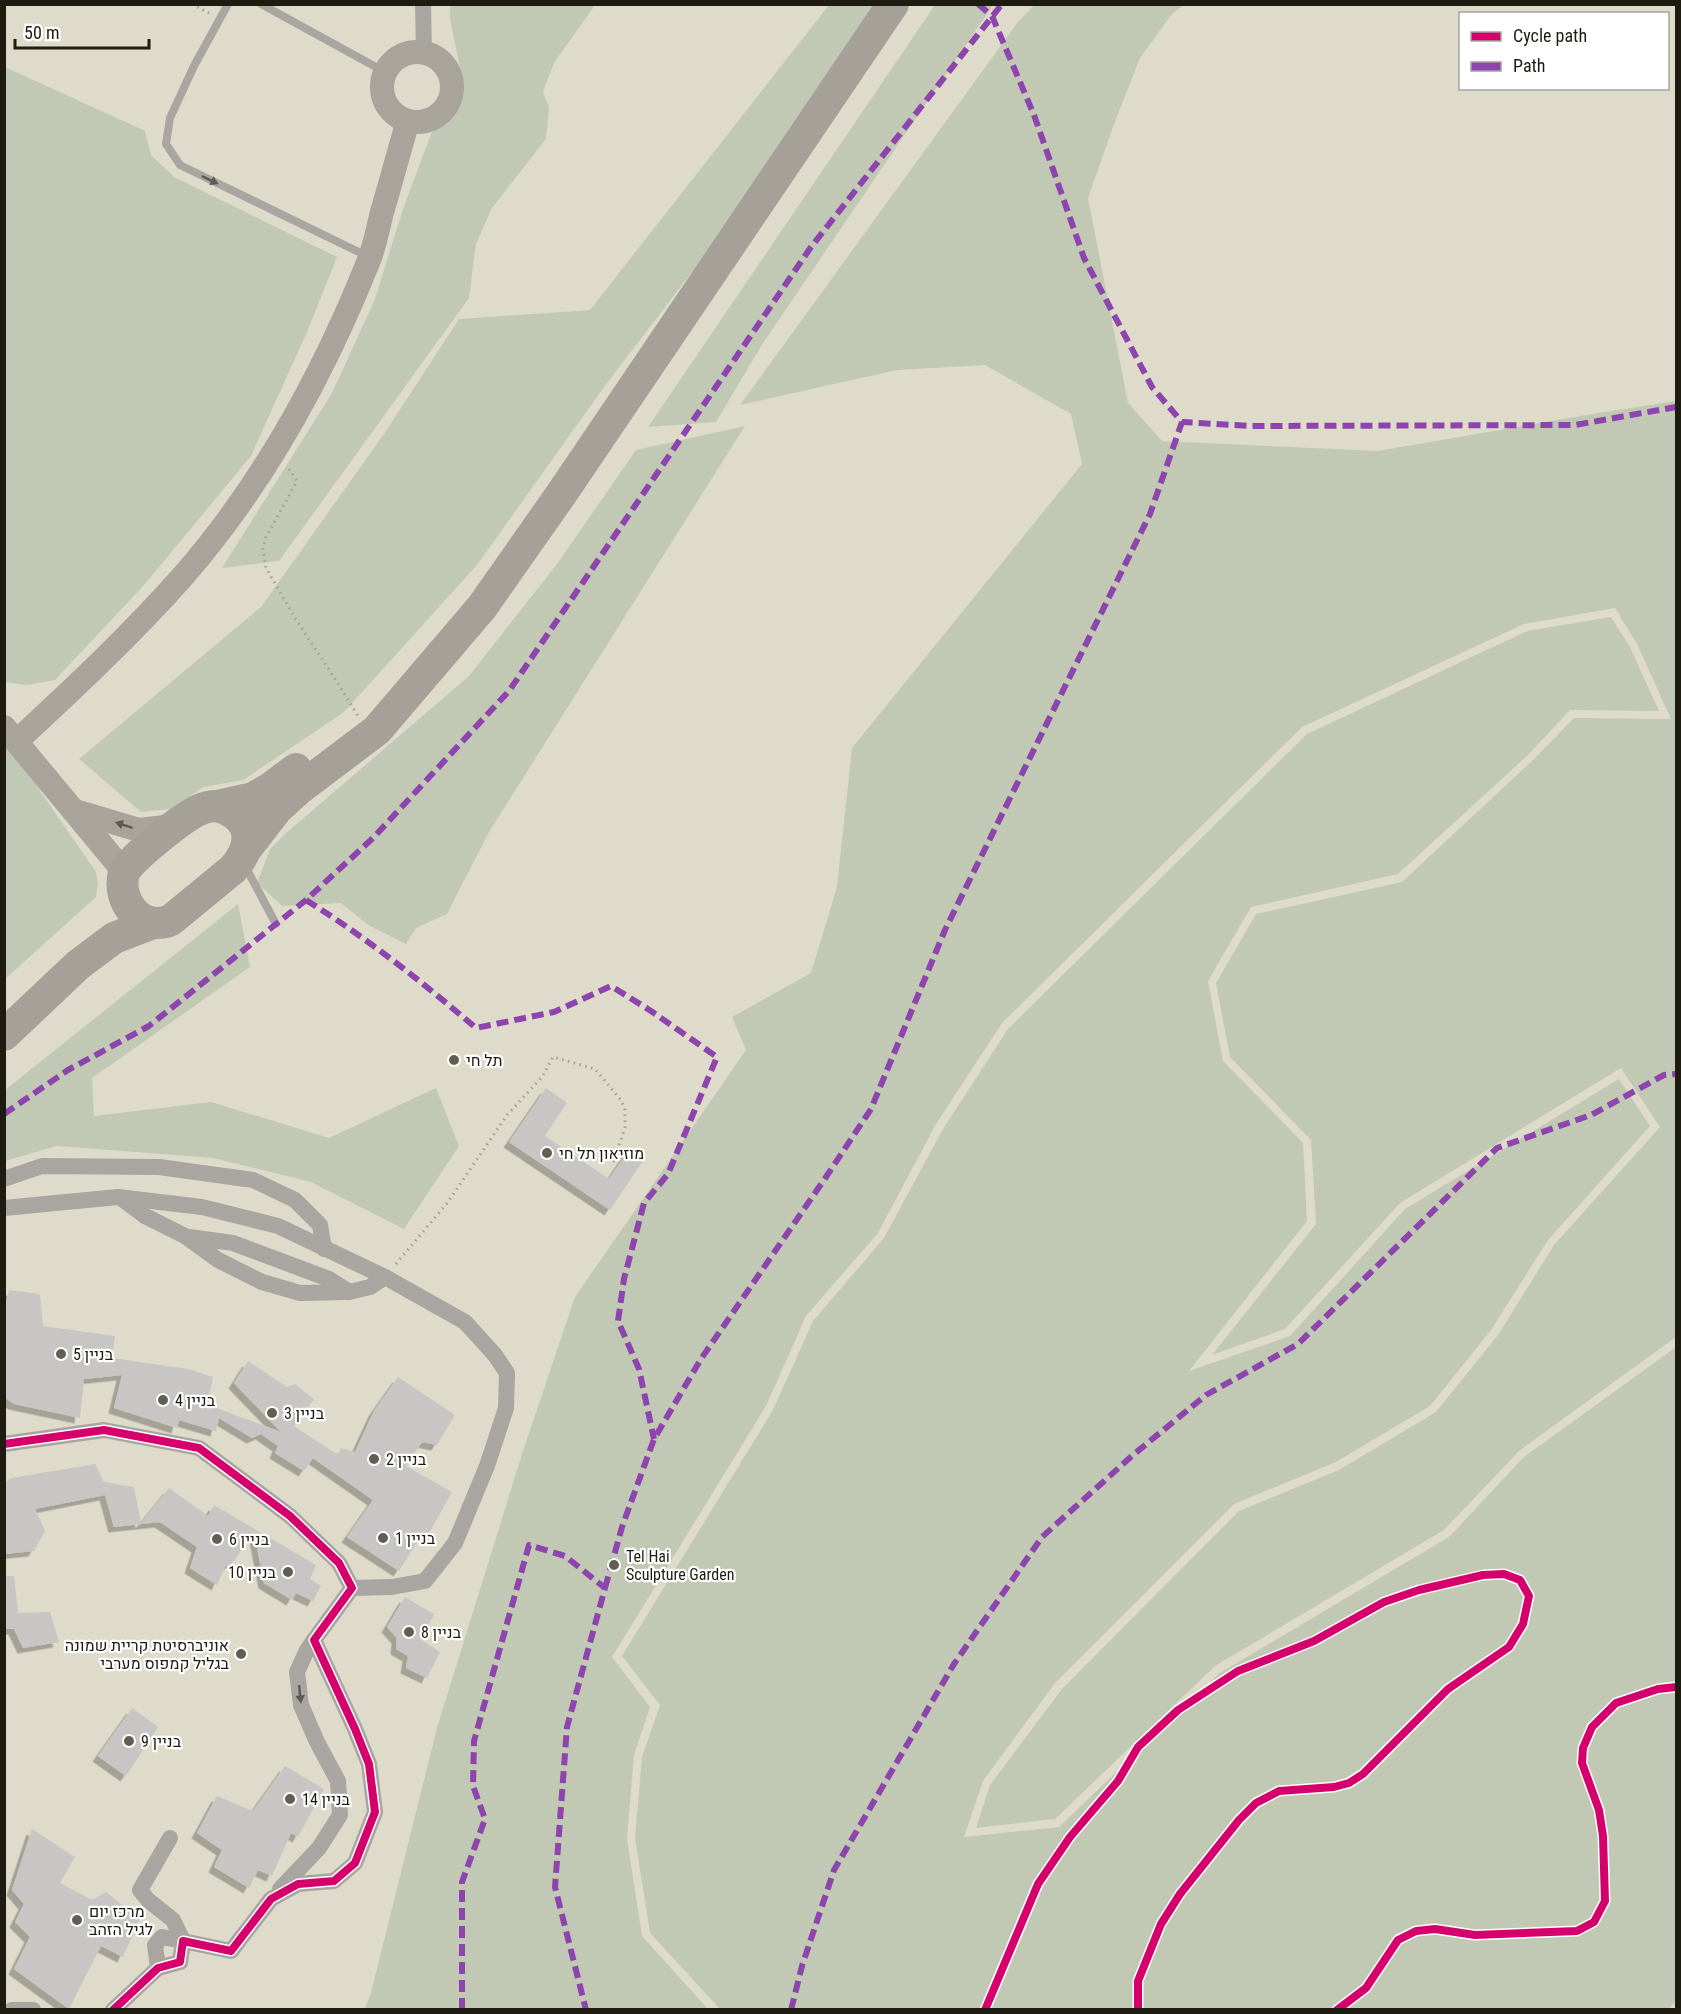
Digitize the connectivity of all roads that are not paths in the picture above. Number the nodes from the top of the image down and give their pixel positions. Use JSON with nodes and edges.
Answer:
{"nodes":[{"id":1,"x":228,"y":4,"type":"edge"},
{"id":2,"x":261,"y":4,"type":"edge"},
{"id":3,"x":423,"y":4,"type":"edge"},
{"id":4,"x":893,"y":4,"type":"edge"},
{"id":5,"x":424,"y":52,"type":"junction"},
{"id":6,"x":385,"y":72,"type":"junction"},
{"id":7,"x":408,"y":121,"type":"junction"},
{"id":8,"x":370,"y":258,"type":"junction"},
{"id":9,"x":482,"y":607,"type":"junction"},
{"id":10,"x":11,"y":734,"type":"edge"},
{"id":11,"x":217,"y":806,"type":"junction"},
{"id":12,"x":75,"y":811,"type":"junction"},
{"id":13,"x":174,"y":826,"type":"junction"},
{"id":14,"x":244,"y":854,"type":"junction"},
{"id":15,"x":124,"y":880,"type":"junction"},
{"id":16,"x":153,"y":923,"type":"junction"},
{"id":17,"x":276,"y":924,"type":"dead end"},
{"id":18,"x":4,"y":1013,"type":"edge"},
{"id":19,"x":4,"y":1035,"type":"edge"},
{"id":20,"x":4,"y":1179,"type":"edge"},
{"id":21,"x":118,"y":1197,"type":"junction"},
{"id":22,"x":4,"y":1208,"type":"edge"},
{"id":23,"x":185,"y":1236,"type":"junction"},
{"id":24,"x":324,"y":1249,"type":"junction"},
{"id":25,"x":385,"y":1276,"type":"junction"},
{"id":26,"x":349,"y":1292,"type":"junction"},
{"id":27,"x":4,"y":1444,"type":"edge"},
{"id":28,"x":352,"y":1588,"type":"junction"},
{"id":29,"x":314,"y":1640,"type":"junction"},
{"id":30,"x":170,"y":1838,"type":"dead end"},
{"id":31,"x":271,"y":1899,"type":"junction"},
{"id":32,"x":183,"y":1941,"type":"junction"},
{"id":33,"x":158,"y":1968,"type":"junction"},
{"id":34,"x":12,"y":2010,"type":"edge"},
{"id":35,"x":33,"y":2010,"type":"edge"},
{"id":36,"x":113,"y":2010,"type":"edge"}],
"edges":[{"from":1,"to":8,"type":"lane","one_way":true},
{"from":2,"to":6,"type":"lane"},
{"from":3,"to":5,"type":"street"},
{"from":4,"to":9,"type":"highway"},
{"from":5,"to":6,"type":"street"},
{"from":5,"to":7,"type":"street"},
{"from":6,"to":7,"type":"street"},
{"from":7,"to":8,"type":"street"},
{"from":8,"to":10,"type":"street"},
{"from":9,"to":11,"type":"highway"},
{"from":9,"to":14,"type":"highway"},
{"from":10,"to":12,"type":"street"},
{"from":11,"to":13,"type":"highway"},
{"from":11,"to":14,"type":"highway"},
{"from":13,"to":12,"type":"street","one_way":true},
{"from":12,"to":15,"type":"street"},
{"from":13,"to":15,"type":"highway"},
{"from":14,"to":16,"type":"highway"},
{"from":14,"to":17,"type":"lane"},
{"from":15,"to":16,"type":"highway"},
{"from":15,"to":18,"type":"highway"},
{"from":16,"to":19,"type":"highway"},
{"from":20,"to":24,"type":"street"},
{"from":21,"to":22,"type":"street"},
{"from":21,"to":23,"type":"street"},
{"from":21,"to":24,"type":"street"},
{"from":23,"to":26,"type":"street"},
{"from":23,"to":26,"type":"street"},
{"from":24,"to":25,"type":"street"},
{"from":25,"to":26,"type":"street"},
{"from":25,"to":28,"type":"street"},
{"from":27,"to":28,"type":"street"},
{"from":28,"to":29,"type":"street"},
{"from":29,"to":31,"type":"street","one_way":true},
{"from":29,"to":31,"type":"street"},
{"from":30,"to":32,"type":"street"},
{"from":31,"to":32,"type":"street"},
{"from":32,"to":33,"type":"street"},
{"from":32,"to":33,"type":"street"},
{"from":33,"to":36,"type":"street"},
{"from":34,"to":35,"type":"street"}]}
